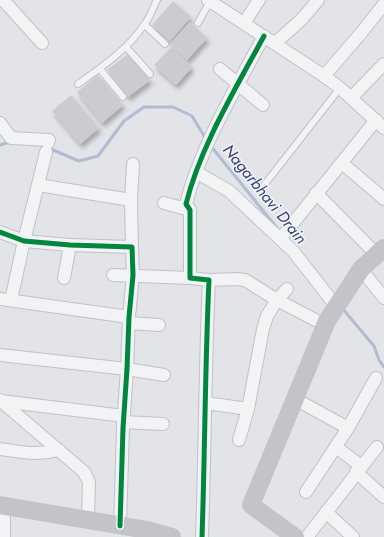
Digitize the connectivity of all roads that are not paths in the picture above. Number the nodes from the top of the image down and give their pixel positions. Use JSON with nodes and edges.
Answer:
{"nodes":[{"id":1,"x":3,"y":0,"type":"edge"},
{"id":2,"x":157,"y":0,"type":"edge"},
{"id":3,"x":209,"y":0,"type":"edge"},
{"id":4,"x":259,"y":0,"type":"edge"},
{"id":5,"x":318,"y":0,"type":"edge"},
{"id":6,"x":384,"y":4,"type":"edge"},
{"id":7,"x":198,"y":23,"type":"dead end"},
{"id":8,"x":244,"y":23,"type":"junction"},
{"id":9,"x":145,"y":25,"type":"junction"},
{"id":10,"x":264,"y":36,"type":"junction"},
{"id":11,"x":42,"y":43,"type":"dead end"},
{"id":12,"x":275,"y":43,"type":"junction"},
{"id":13,"x":165,"y":44,"type":"dead end"},
{"id":14,"x":126,"y":47,"type":"junction"},
{"id":15,"x":384,"y":64,"type":"edge"},
{"id":16,"x":100,"y":69,"type":"junction"},
{"id":17,"x":220,"y":69,"type":"dead end"},
{"id":18,"x":150,"y":74,"type":"dead end"},
{"id":19,"x":324,"y":76,"type":"junction"},
{"id":20,"x":78,"y":84,"type":"dead end"},
{"id":21,"x":238,"y":84,"type":"junction"},
{"id":22,"x":340,"y":88,"type":"junction"},
{"id":23,"x":123,"y":97,"type":"dead end"},
{"id":24,"x":351,"y":98,"type":"junction"},
{"id":25,"x":263,"y":105,"type":"dead end"},
{"id":26,"x":0,"y":123,"type":"edge"},
{"id":27,"x":380,"y":124,"type":"edge"},
{"id":28,"x":342,"y":163,"type":"junction"},
{"id":29,"x":133,"y":164,"type":"dead end"},
{"id":30,"x":196,"y":172,"type":"junction"},
{"id":31,"x":265,"y":184,"type":"dead end"},
{"id":32,"x":38,"y":186,"type":"junction"},
{"id":33,"x":316,"y":194,"type":"junction"},
{"id":34,"x":384,"y":199,"type":"edge"},
{"id":35,"x":131,"y":200,"type":"junction"},
{"id":36,"x":164,"y":203,"type":"dead end"},
{"id":37,"x":190,"y":210,"type":"junction"},
{"id":38,"x":0,"y":232,"type":"edge"},
{"id":39,"x":282,"y":236,"type":"junction"},
{"id":40,"x":24,"y":241,"type":"junction"},
{"id":41,"x":70,"y":246,"type":"junction"},
{"id":42,"x":132,"y":247,"type":"junction"},
{"id":43,"x":381,"y":252,"type":"edge"},
{"id":44,"x":113,"y":275,"type":"dead end"},
{"id":45,"x":133,"y":275,"type":"junction"},
{"id":46,"x":357,"y":276,"type":"junction"},
{"id":47,"x":64,"y":278,"type":"dead end"},
{"id":48,"x":190,"y":278,"type":"junction"},
{"id":49,"x":210,"y":280,"type":"junction"},
{"id":50,"x":287,"y":289,"type":"dead end"},
{"id":51,"x":384,"y":298,"type":"edge"},
{"id":52,"x":5,"y":300,"type":"edge"},
{"id":53,"x":277,"y":300,"type":"junction"},
{"id":54,"x":329,"y":317,"type":"junction"},
{"id":55,"x":129,"y":320,"type":"junction"},
{"id":56,"x":160,"y":325,"type":"dead end"},
{"id":57,"x":0,"y":355,"type":"edge"},
{"id":58,"x":128,"y":369,"type":"junction"},
{"id":59,"x":164,"y":375,"type":"dead end"},
{"id":60,"x":376,"y":378,"type":"dead end"},
{"id":61,"x":295,"y":399,"type":"junction"},
{"id":62,"x":0,"y":401,"type":"edge"},
{"id":63,"x":206,"y":403,"type":"junction"},
{"id":64,"x":248,"y":409,"type":"junction"},
{"id":65,"x":123,"y":419,"type":"junction"},
{"id":66,"x":163,"y":424,"type":"dead end"},
{"id":67,"x":348,"y":428,"type":"junction"},
{"id":68,"x":239,"y":440,"type":"dead end"},
{"id":69,"x":336,"y":447,"type":"junction"},
{"id":70,"x":0,"y":448,"type":"edge"},
{"id":71,"x":377,"y":448,"type":"dead end"},
{"id":72,"x":59,"y":450,"type":"junction"},
{"id":73,"x":359,"y":469,"type":"junction"},
{"id":74,"x":306,"y":492,"type":"dead end"},
{"id":75,"x":384,"y":497,"type":"edge"},
{"id":76,"x":2,"y":505,"type":"edge"},
{"id":77,"x":326,"y":512,"type":"junction"},
{"id":78,"x":88,"y":520,"type":"junction"},
{"id":79,"x":120,"y":526,"type":"junction"},
{"id":80,"x":4,"y":537,"type":"edge"},
{"id":81,"x":172,"y":537,"type":"edge"},
{"id":82,"x":202,"y":537,"type":"edge"},
{"id":83,"x":296,"y":537,"type":"edge"},
{"id":84,"x":307,"y":537,"type":"edge"},
{"id":85,"x":353,"y":537,"type":"edge"}],
"edges":[{"from":1,"to":11,"type":"street"},
{"from":2,"to":9,"type":"lane"},
{"from":3,"to":7,"type":"lane"},
{"from":3,"to":8,"type":"street"},
{"from":4,"to":8,"type":"street"},
{"from":5,"to":12,"type":"street"},
{"from":6,"to":19,"type":"street"},
{"from":8,"to":10,"type":"street"},
{"from":9,"to":13,"type":"lane"},
{"from":9,"to":14,"type":"lane"},
{"from":10,"to":12,"type":"street"},
{"from":10,"to":21,"type":"street"},
{"from":12,"to":19,"type":"street"},
{"from":14,"to":16,"type":"lane"},
{"from":14,"to":18,"type":"lane"},
{"from":15,"to":24,"type":"street"},
{"from":16,"to":20,"type":"lane"},
{"from":16,"to":23,"type":"lane"},
{"from":17,"to":21,"type":"street"},
{"from":19,"to":22,"type":"street"},
{"from":21,"to":25,"type":"street"},
{"from":21,"to":30,"type":"street"},
{"from":22,"to":24,"type":"street"},
{"from":22,"to":31,"type":"lane"},
{"from":24,"to":27,"type":"street"},
{"from":26,"to":32,"type":"street"},
{"from":27,"to":28,"type":"street"},
{"from":28,"to":33,"type":"street"},
{"from":28,"to":34,"type":"street"},
{"from":29,"to":35,"type":"street"},
{"from":30,"to":37,"type":"street"},
{"from":30,"to":39,"type":"street"},
{"from":32,"to":35,"type":"street"},
{"from":32,"to":40,"type":"street"},
{"from":33,"to":39,"type":"street"},
{"from":33,"to":43,"type":"street"},
{"from":35,"to":42,"type":"street"},
{"from":36,"to":37,"type":"street"},
{"from":37,"to":48,"type":"street"},
{"from":38,"to":40,"type":"street"},
{"from":39,"to":54,"type":"street"},
{"from":40,"to":41,"type":"street"},
{"from":40,"to":52,"type":"street"},
{"from":41,"to":42,"type":"street"},
{"from":41,"to":47,"type":"street"},
{"from":42,"to":45,"type":"street"},
{"from":43,"to":46,"type":"street"},
{"from":44,"to":45,"type":"street"},
{"from":45,"to":48,"type":"street"},
{"from":45,"to":55,"type":"street"},
{"from":46,"to":51,"type":"street"},
{"from":46,"to":54,"type":"street"},
{"from":48,"to":49,"type":"street"},
{"from":49,"to":53,"type":"street"},
{"from":49,"to":63,"type":"street"},
{"from":50,"to":53,"type":"street"},
{"from":52,"to":55,"type":"street"},
{"from":53,"to":54,"type":"street"},
{"from":53,"to":64,"type":"street"},
{"from":54,"to":61,"type":"street"},
{"from":55,"to":56,"type":"street"},
{"from":55,"to":58,"type":"street"},
{"from":57,"to":58,"type":"street"},
{"from":58,"to":59,"type":"street"},
{"from":58,"to":65,"type":"street"},
{"from":60,"to":67,"type":"street"},
{"from":61,"to":67,"type":"street"},
{"from":61,"to":83,"type":"street"},
{"from":62,"to":65,"type":"street"},
{"from":62,"to":72,"type":"street"},
{"from":63,"to":64,"type":"street"},
{"from":63,"to":82,"type":"street"},
{"from":64,"to":68,"type":"street"},
{"from":65,"to":66,"type":"street"},
{"from":65,"to":79,"type":"street"},
{"from":67,"to":69,"type":"street"},
{"from":69,"to":73,"type":"street"},
{"from":69,"to":74,"type":"street"},
{"from":70,"to":72,"type":"street"},
{"from":71,"to":73,"type":"street"},
{"from":72,"to":78,"type":"street"},
{"from":73,"to":75,"type":"street"},
{"from":73,"to":77,"type":"street"},
{"from":76,"to":78,"type":"street"},
{"from":76,"to":80,"type":"street"},
{"from":77,"to":84,"type":"street"},
{"from":77,"to":85,"type":"street"},
{"from":78,"to":79,"type":"street"},
{"from":79,"to":81,"type":"street"}]}
